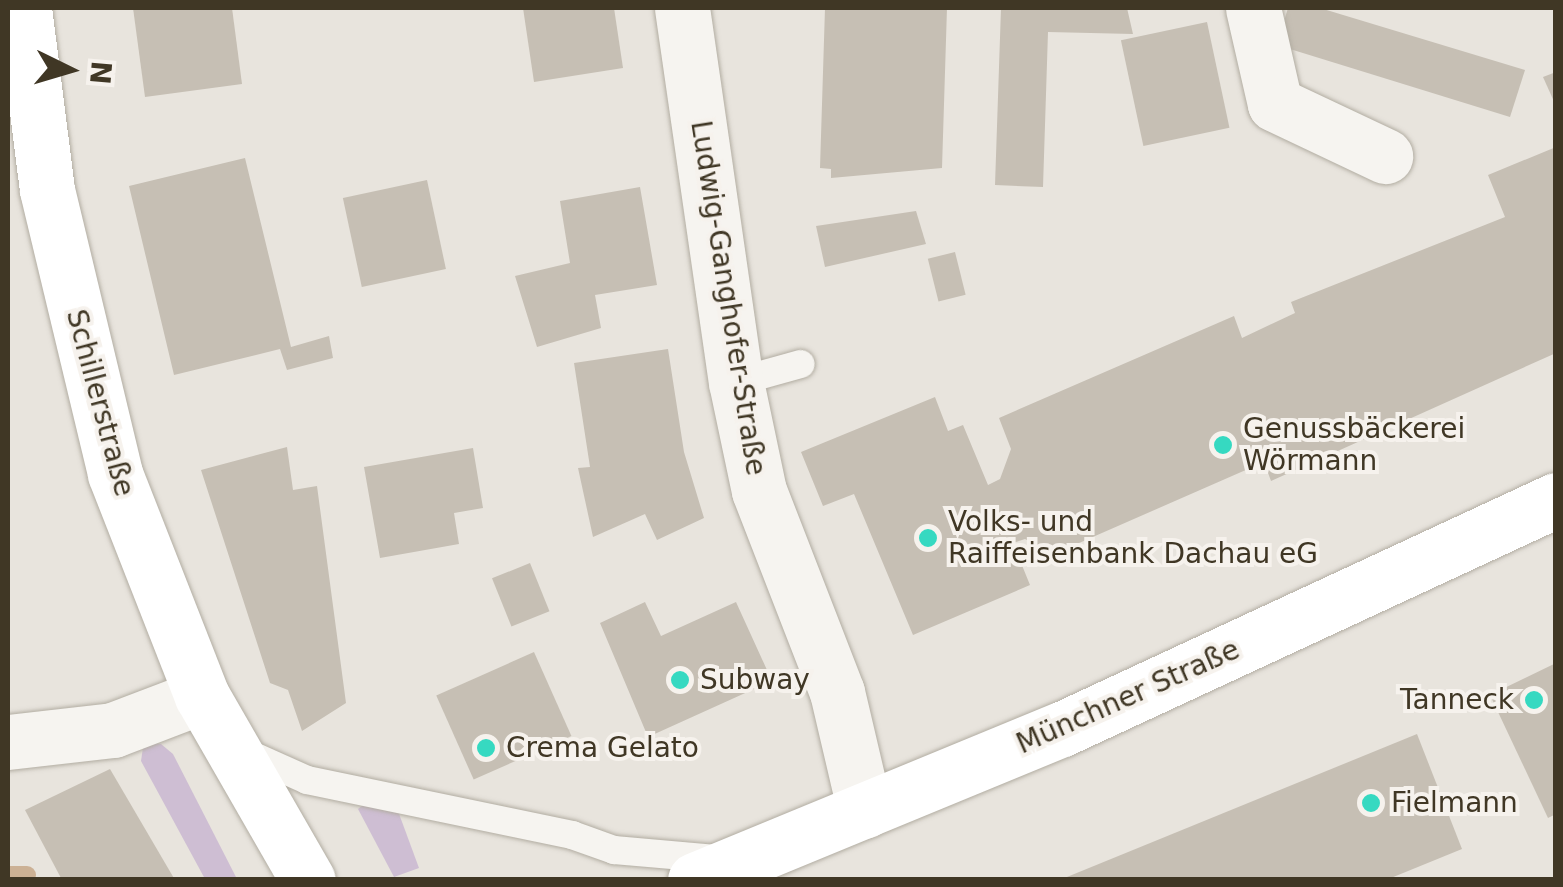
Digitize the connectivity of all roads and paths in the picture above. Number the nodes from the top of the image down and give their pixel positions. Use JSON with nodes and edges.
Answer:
{"nodes":[{"id":1,"x":24,"y":8,"type":"edge"},
{"id":2,"x":682,"y":8,"type":"edge"},
{"id":3,"x":1253,"y":8,"type":"edge"},
{"id":4,"x":1385,"y":156,"type":"dead end"},
{"id":5,"x":800,"y":364,"type":"dead end"},
{"id":6,"x":736,"y":382,"type":"junction"},
{"id":7,"x":1556,"y":500,"type":"edge"},
{"id":8,"x":213,"y":720,"type":"junction"},
{"id":9,"x":8,"y":742,"type":"edge"},
{"id":10,"x":865,"y":811,"type":"junction"},
{"id":11,"x":717,"y":871,"type":"edge"},
{"id":12,"x":308,"y":880,"type":"edge"}],
"edges":[{"from":1,"to":8,"type":"main road","name":"Schillerstraße"},
{"from":2,"to":6,"type":"street","name":"Ludwig-Ganghofer-Straße"},
{"from":3,"to":4,"type":"street"},
{"from":5,"to":6,"type":"lane"},
{"from":6,"to":10,"type":"street","name":"Ludwig-Ganghofer-Straße"},
{"from":7,"to":10,"type":"main road","name":"Münchner Straße"},
{"from":8,"to":9,"type":"street"},
{"from":8,"to":11,"type":"lane"},
{"from":8,"to":12,"type":"main road","name":"Schillerstraße"},
{"from":10,"to":11,"type":"main road","name":"Münchner Straße"}]}
